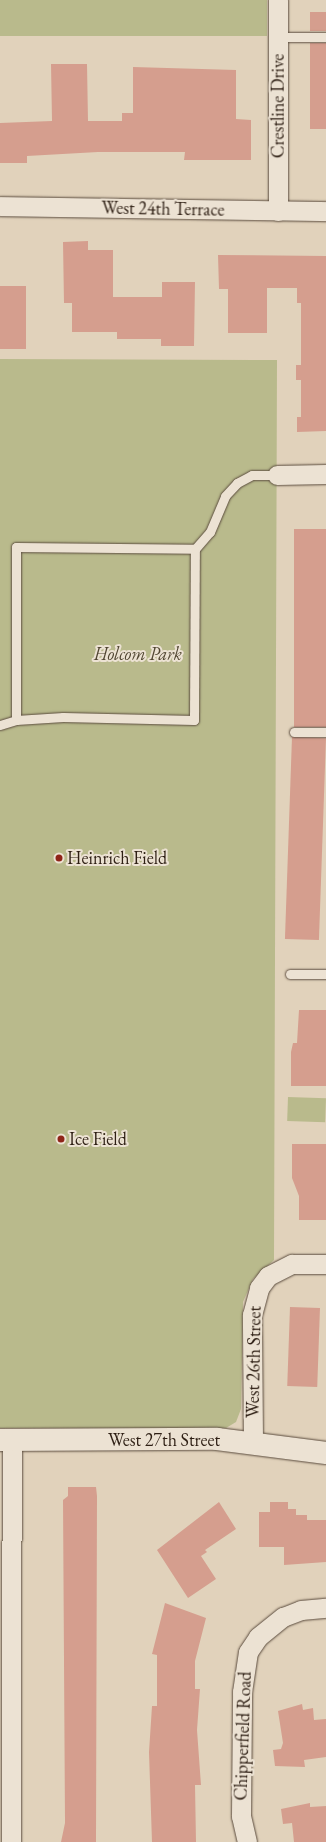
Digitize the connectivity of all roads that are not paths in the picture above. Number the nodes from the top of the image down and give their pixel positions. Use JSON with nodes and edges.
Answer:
{"nodes":[{"id":1,"x":278,"y":0,"type":"edge"},
{"id":2,"x":278,"y":37,"type":"junction"},
{"id":3,"x":326,"y":38,"type":"edge"},
{"id":4,"x":0,"y":206,"type":"edge"},
{"id":5,"x":278,"y":211,"type":"junction"},
{"id":6,"x":326,"y":211,"type":"edge"},
{"id":7,"x":326,"y":474,"type":"edge"},
{"id":8,"x":277,"y":475,"type":"joint"},
{"id":9,"x":195,"y":549,"type":"junction"},
{"id":10,"x":16,"y":720,"type":"junction"},
{"id":11,"x":0,"y":725,"type":"edge"},
{"id":12,"x":294,"y":732,"type":"dead end"},
{"id":13,"x":326,"y":732,"type":"edge"},
{"id":14,"x":290,"y":974,"type":"dead end"},
{"id":15,"x":326,"y":974,"type":"edge"},
{"id":16,"x":326,"y":1264,"type":"edge"},
{"id":17,"x":6,"y":1440,"type":"edge"},
{"id":18,"x":253,"y":1441,"type":"junction"},
{"id":19,"x":326,"y":1453,"type":"edge"},
{"id":20,"x":6,"y":1583,"type":"edge"},
{"id":21,"x":326,"y":1608,"type":"edge"},
{"id":22,"x":11,"y":1842,"type":"edge"},
{"id":23,"x":246,"y":1842,"type":"edge"}],
"edges":[{"from":1,"to":2,"type":"street","name":"Crestline Drive"},
{"from":2,"to":3,"type":"lane"},
{"from":2,"to":5,"type":"street","name":"Crestline Drive"},
{"from":4,"to":5,"type":"street","name":"West 24th Terrace"},
{"from":5,"to":6,"type":"street","name":"West 24th Terrace"},
{"from":7,"to":8,"type":"street"},
{"from":8,"to":9,"type":"lane"},
{"from":9,"to":10,"type":"lane"},
{"from":9,"to":10,"type":"lane"},
{"from":10,"to":11,"type":"lane"},
{"from":12,"to":13,"type":"lane"},
{"from":14,"to":15,"type":"lane"},
{"from":16,"to":18,"type":"street","name":"West 26th Street"},
{"from":17,"to":18,"type":"street","name":"West 27th Street"},
{"from":17,"to":20,"type":"street"},
{"from":18,"to":19,"type":"street","name":"West 27th Street"},
{"from":20,"to":22,"type":"street"},
{"from":21,"to":23,"type":"street","name":"Chipperfield Road"}]}
